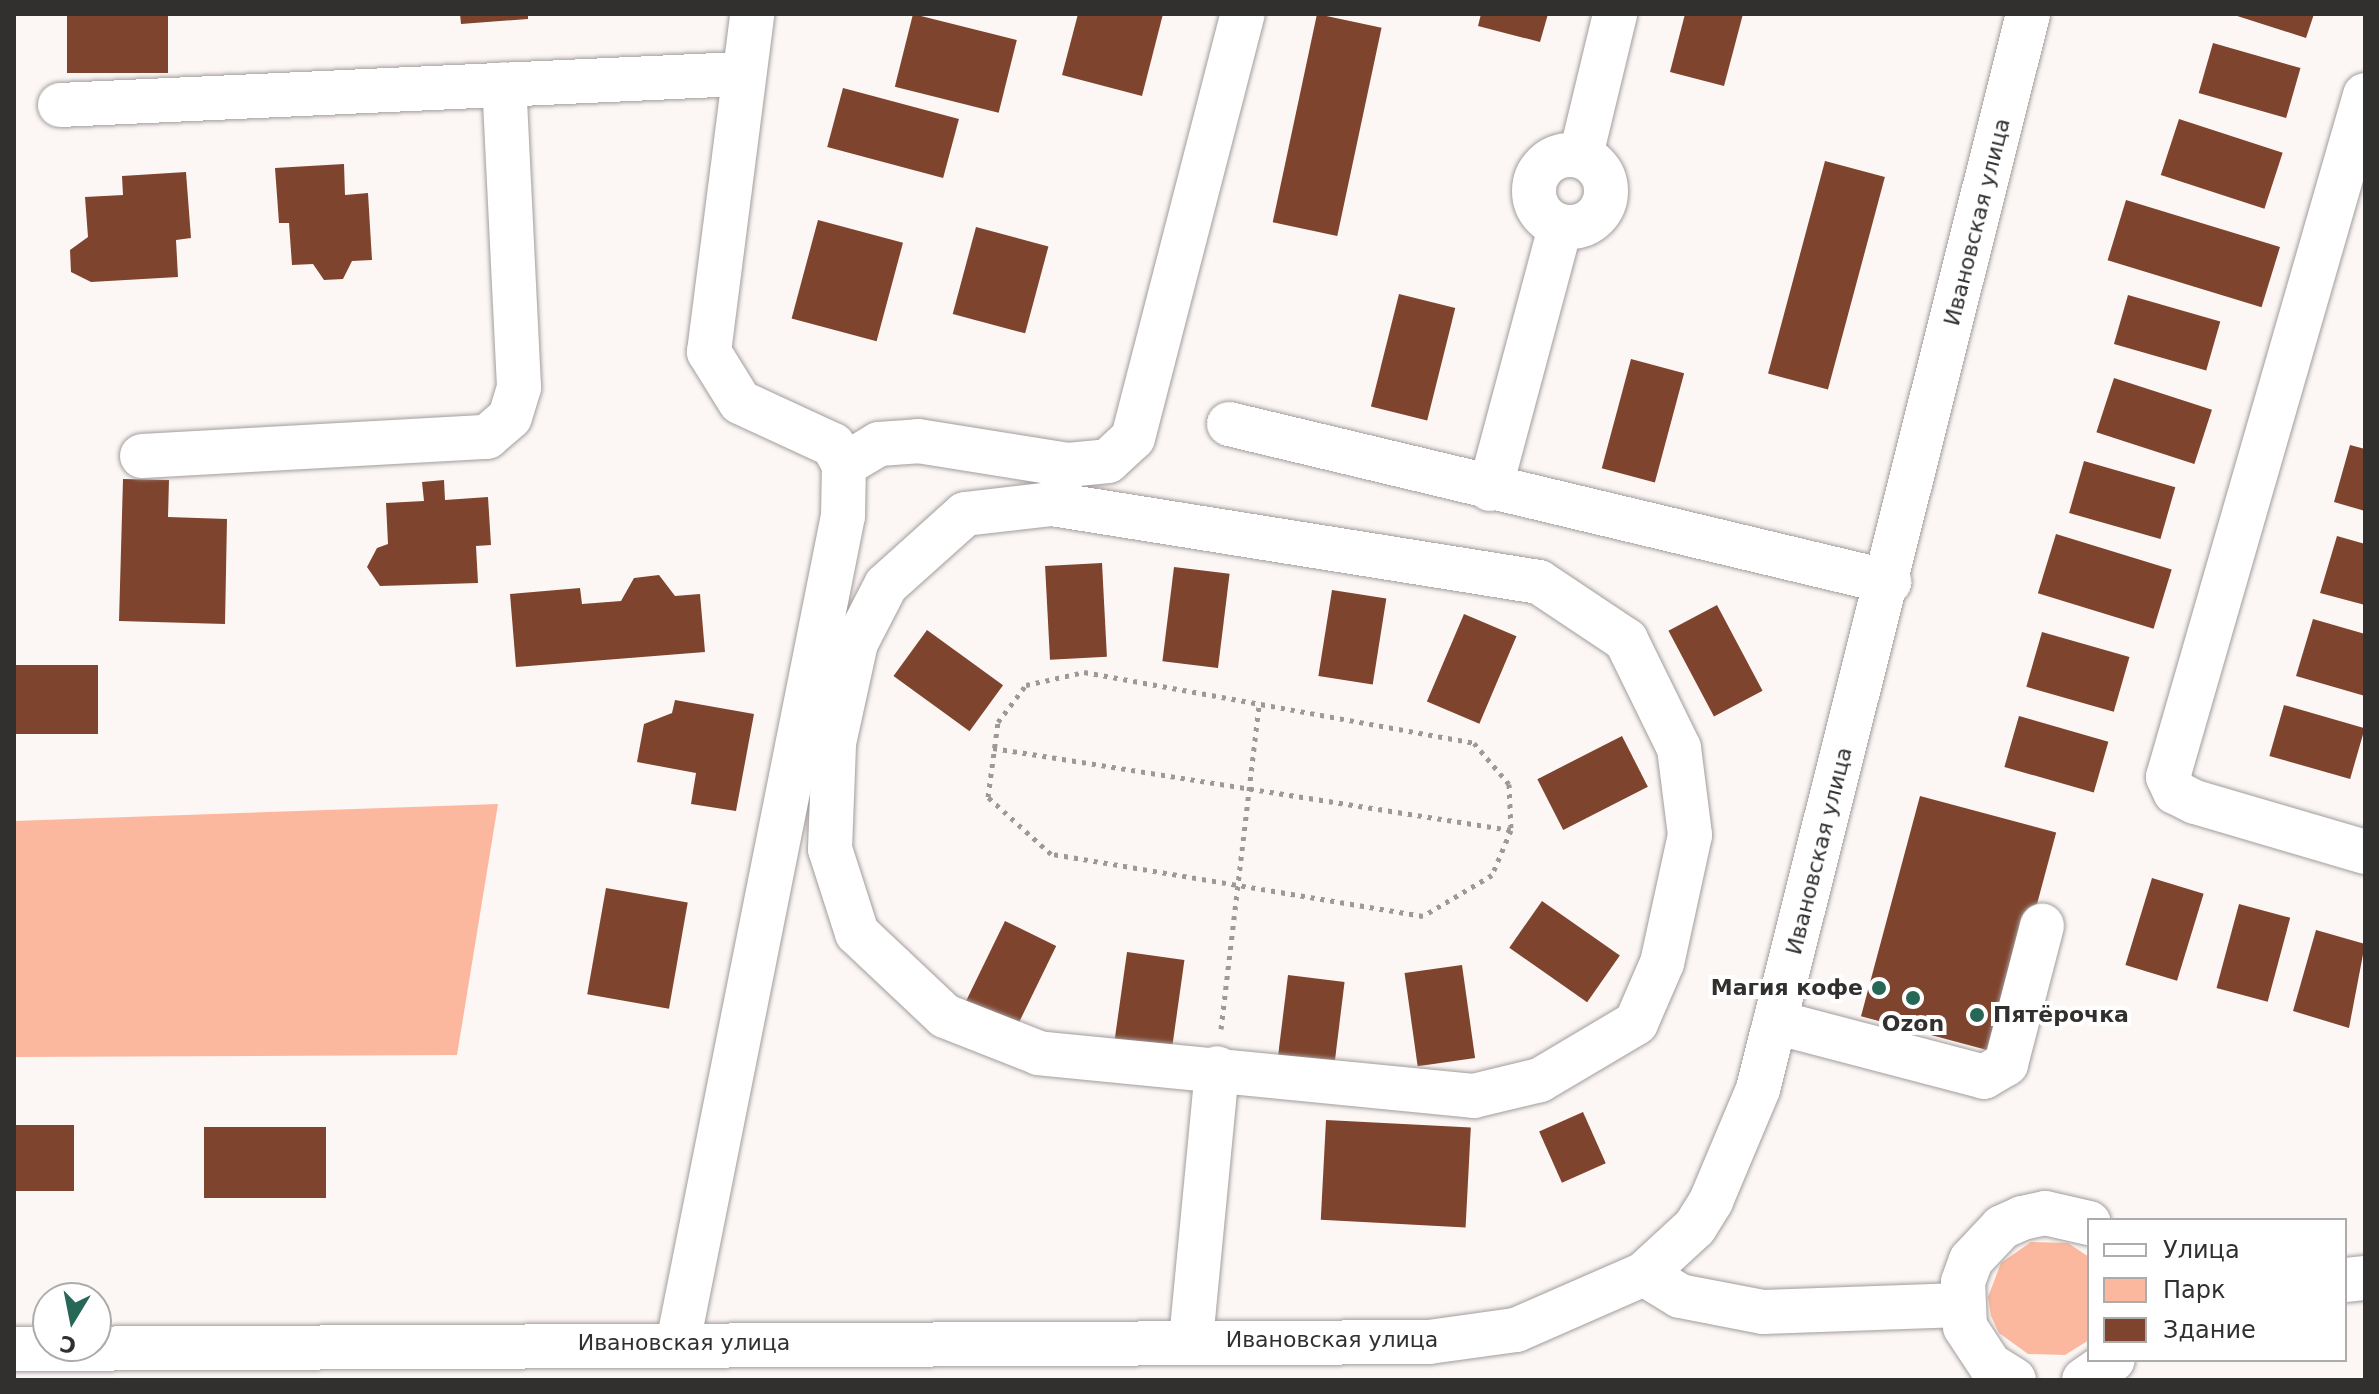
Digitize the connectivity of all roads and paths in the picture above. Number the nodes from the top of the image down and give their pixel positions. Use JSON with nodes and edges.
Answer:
{"nodes":[{"id":1,"x":752,"y":14,"type":"edge"},
{"id":2,"x":1243,"y":14,"type":"edge"},
{"id":3,"x":1615,"y":14,"type":"edge"},
{"id":4,"x":2028,"y":14,"type":"edge"},
{"id":5,"x":741,"y":74,"type":"junction"},
{"id":6,"x":504,"y":84,"type":"junction"},
{"id":7,"x":2365,"y":95,"type":"edge"},
{"id":8,"x":60,"y":105,"type":"dead end"},
{"id":9,"x":1229,"y":424,"type":"dead end"},
{"id":10,"x":142,"y":456,"type":"dead end"},
{"id":11,"x":844,"y":465,"type":"junction"},
{"id":12,"x":1490,"y":489,"type":"junction"},
{"id":13,"x":1889,"y":582,"type":"junction"},
{"id":14,"x":1259,"y":704,"type":"junction"},
{"id":15,"x":993,"y":748,"type":"junction"},
{"id":16,"x":1250,"y":789,"type":"junction"},
{"id":17,"x":1511,"y":830,"type":"junction"},
{"id":18,"x":2365,"y":852,"type":"edge"},
{"id":19,"x":1237,"y":885,"type":"junction"},
{"id":20,"x":2042,"y":926,"type":"dead end"},
{"id":21,"x":1775,"y":1022,"type":"junction"},
{"id":22,"x":1217,"y":1068,"type":"junction"},
{"id":23,"x":2087,"y":1223,"type":"edge"},
{"id":24,"x":1644,"y":1274,"type":"junction"},
{"id":25,"x":1961,"y":1305,"type":"junction"},
{"id":26,"x":1191,"y":1340,"type":"junction"},
{"id":27,"x":678,"y":1343,"type":"junction"},
{"id":28,"x":14,"y":1349,"type":"edge"},
{"id":29,"x":2110,"y":1362,"type":"edge"},
{"id":30,"x":2014,"y":1380,"type":"edge"},
{"id":31,"x":2084,"y":1380,"type":"edge"}],
"edges":[{"from":1,"to":5,"type":"street"},
{"from":2,"to":11,"type":"street"},
{"from":3,"to":12,"type":"street"},
{"from":4,"to":13,"type":"street","name":"Ивановская улица"},
{"from":5,"to":6,"type":"street"},
{"from":5,"to":11,"type":"street"},
{"from":6,"to":8,"type":"street"},
{"from":6,"to":10,"type":"street"},
{"from":7,"to":18,"type":"street"},
{"from":9,"to":12,"type":"street"},
{"from":11,"to":27,"type":"street"},
{"from":12,"to":13,"type":"street"},
{"from":13,"to":21,"type":"street","name":"Ивановская улица"},
{"from":14,"to":15,"type":"path"},
{"from":14,"to":16,"type":"path"},
{"from":14,"to":17,"type":"path"},
{"from":15,"to":16,"type":"path"},
{"from":15,"to":19,"type":"path"},
{"from":16,"to":17,"type":"path"},
{"from":16,"to":19,"type":"path"},
{"from":17,"to":19,"type":"path"},
{"from":19,"to":22,"type":"path"},
{"from":20,"to":21,"type":"street"},
{"from":21,"to":24,"type":"street","name":"Ивановская улица"},
{"from":22,"to":22,"type":"street"},
{"from":22,"to":26,"type":"street"},
{"from":23,"to":25,"type":"street"},
{"from":24,"to":25,"type":"street"},
{"from":24,"to":26,"type":"street","name":"Ивановская улица"},
{"from":25,"to":30,"type":"street"},
{"from":26,"to":27,"type":"street","name":"Ивановская улица"},
{"from":27,"to":28,"type":"street","name":"Ивановская улица"},
{"from":29,"to":31,"type":"street"}]}
